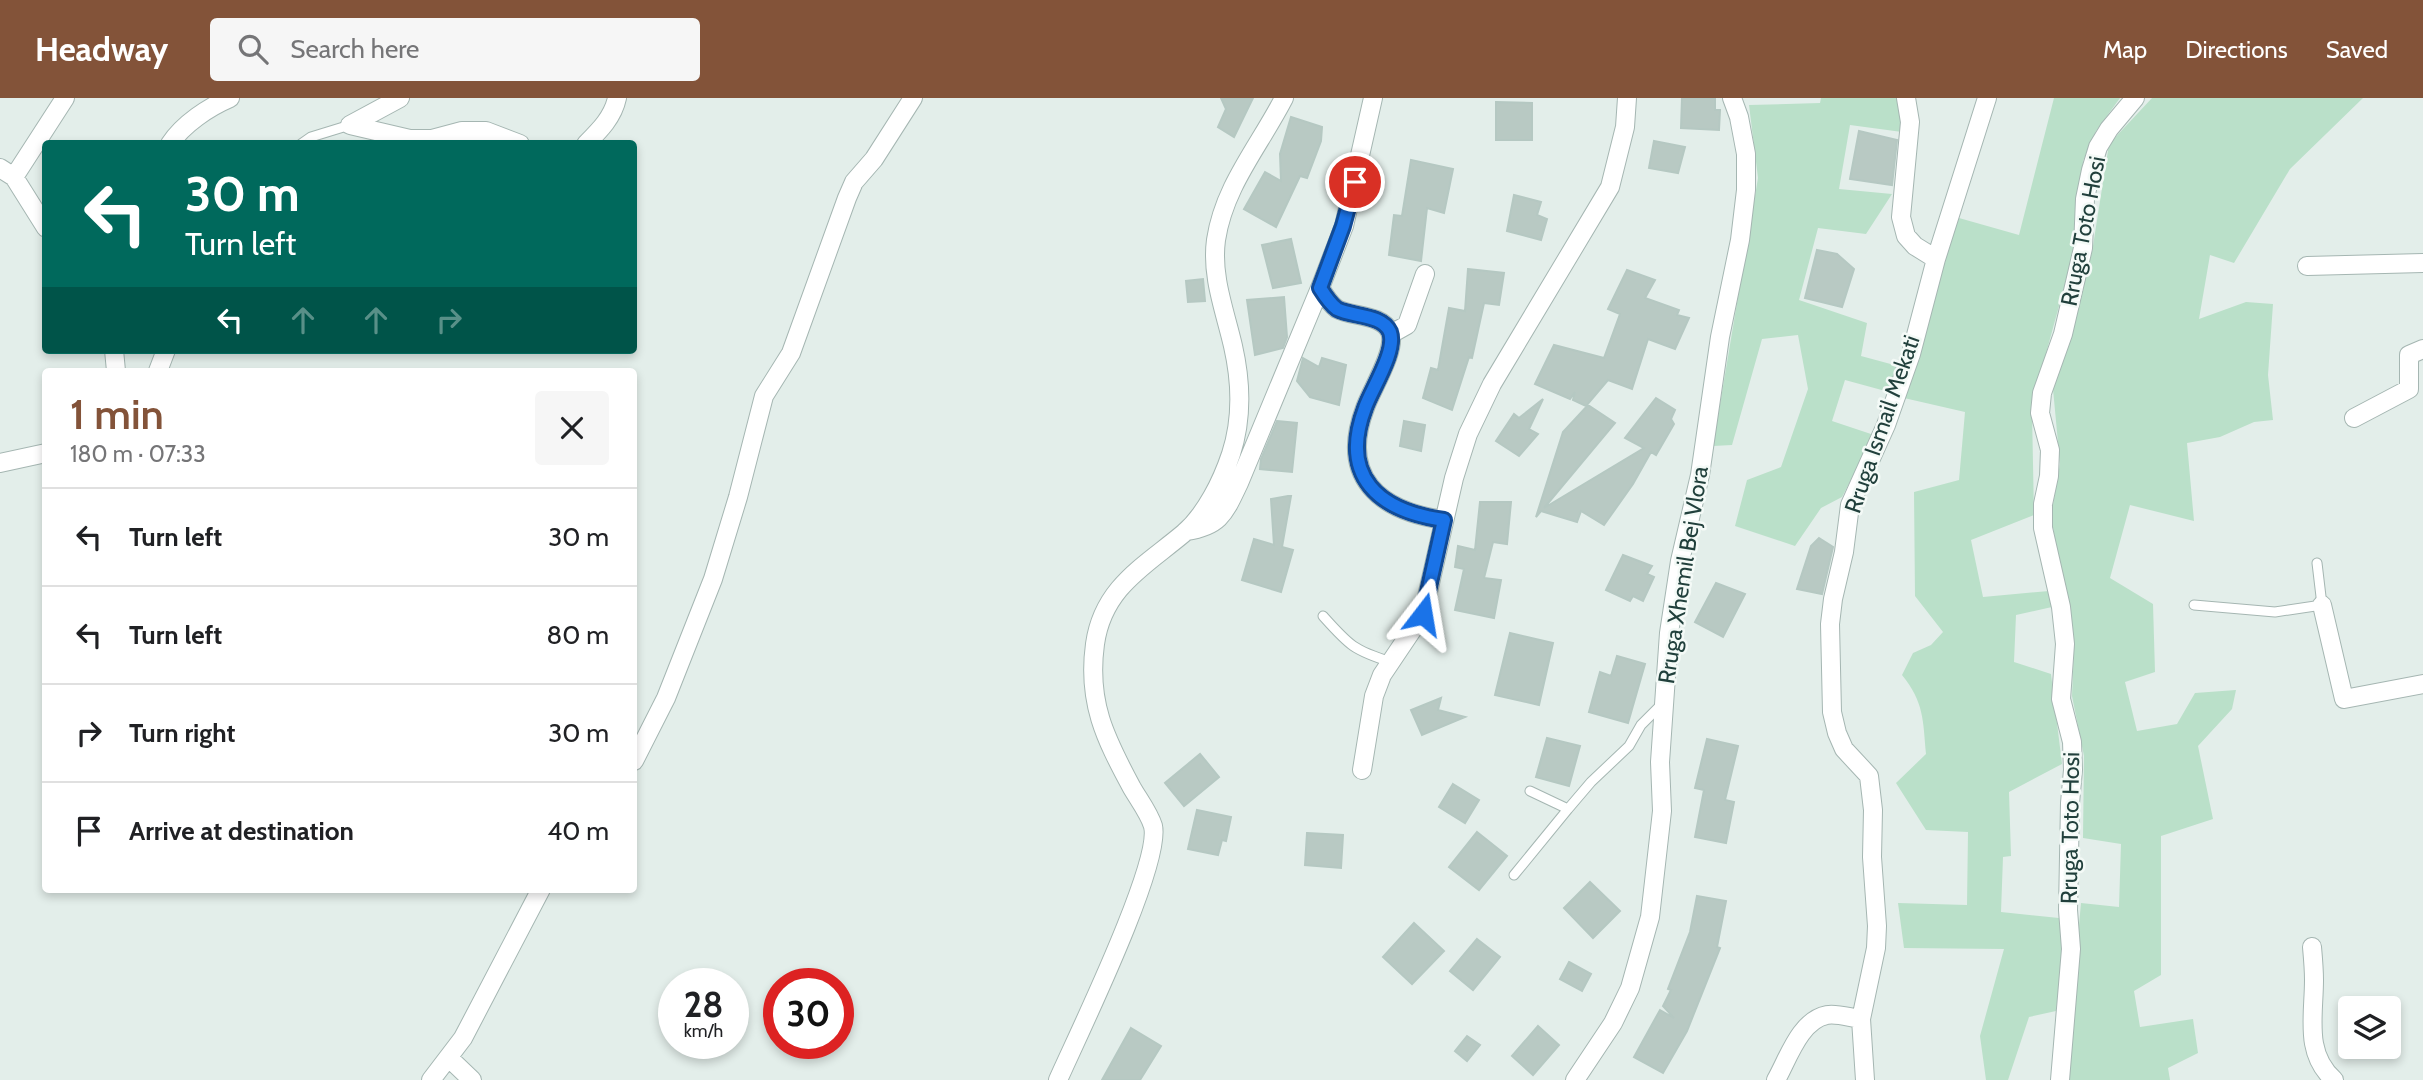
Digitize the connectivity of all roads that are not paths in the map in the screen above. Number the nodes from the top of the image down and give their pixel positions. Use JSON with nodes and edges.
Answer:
{"nodes":[{"id":1,"x":65,"y":98,"type":"edge"},
{"id":2,"x":230,"y":98,"type":"edge"},
{"id":3,"x":400,"y":98,"type":"edge"},
{"id":4,"x":617,"y":98,"type":"edge"},
{"id":5,"x":913,"y":98,"type":"edge"},
{"id":6,"x":1284,"y":98,"type":"edge"},
{"id":7,"x":1373,"y":98,"type":"edge"},
{"id":8,"x":1627,"y":98,"type":"edge"},
{"id":9,"x":1732,"y":98,"type":"edge"},
{"id":10,"x":1906,"y":98,"type":"edge"},
{"id":11,"x":1987,"y":98,"type":"edge"},
{"id":12,"x":2135,"y":98,"type":"edge"},
{"id":13,"x":350,"y":125,"type":"junction"},
{"id":14,"x":172,"y":140,"type":"edge"},
{"id":15,"x":308,"y":140,"type":"edge"},
{"id":16,"x":514,"y":140,"type":"edge"},
{"id":17,"x":590,"y":140,"type":"edge"},
{"id":18,"x":7,"y":172,"type":"edge"},
{"id":19,"x":42,"y":222,"type":"edge"},
{"id":20,"x":1936,"y":259,"type":"junction"},
{"id":21,"x":2423,"y":263,"type":"edge"},
{"id":22,"x":2307,"y":266,"type":"dead end"},
{"id":23,"x":1425,"y":274,"type":"dead end"},
{"id":24,"x":1320,"y":288,"type":"junction"},
{"id":25,"x":1391,"y":334,"type":"junction"},
{"id":26,"x":2423,"y":349,"type":"edge"},
{"id":27,"x":2354,"y":418,"type":"dead end"},
{"id":28,"x":42,"y":454,"type":"edge"},
{"id":29,"x":0,"y":463,"type":"edge"},
{"id":30,"x":1444,"y":520,"type":"junction"},
{"id":31,"x":1186,"y":531,"type":"junction"},
{"id":32,"x":2317,"y":563,"type":"dead end"},
{"id":33,"x":2194,"y":605,"type":"dead end"},
{"id":34,"x":2322,"y":605,"type":"junction"},
{"id":35,"x":1323,"y":616,"type":"dead end"},
{"id":36,"x":1391,"y":662,"type":"junction"},
{"id":37,"x":2423,"y":684,"type":"edge"},
{"id":38,"x":1663,"y":702,"type":"junction"},
{"id":39,"x":637,"y":755,"type":"edge"},
{"id":40,"x":1362,"y":770,"type":"dead end"},
{"id":41,"x":1530,"y":791,"type":"dead end"},
{"id":42,"x":1568,"y":809,"type":"junction"},
{"id":43,"x":1514,"y":875,"type":"dead end"},
{"id":44,"x":539,"y":893,"type":"edge"},
{"id":45,"x":2312,"y":947,"type":"dead end"},
{"id":46,"x":1861,"y":1019,"type":"junction"},
{"id":47,"x":449,"y":1058,"type":"junction"},
{"id":48,"x":431,"y":1080,"type":"edge"},
{"id":49,"x":472,"y":1080,"type":"edge"},
{"id":50,"x":1058,"y":1080,"type":"edge"},
{"id":51,"x":1575,"y":1080,"type":"edge"},
{"id":52,"x":1776,"y":1080,"type":"edge"},
{"id":53,"x":1865,"y":1080,"type":"edge"},
{"id":54,"x":2060,"y":1080,"type":"edge"},
{"id":55,"x":2333,"y":1080,"type":"edge"}],
"edges":[{"from":1,"to":18,"type":"street"},
{"from":2,"to":14,"type":"street"},
{"from":3,"to":13,"type":"street"},
{"from":4,"to":17,"type":"street"},
{"from":5,"to":39,"type":"street"},
{"from":6,"to":31,"type":"street"},
{"from":7,"to":24,"type":"street"},
{"from":8,"to":30,"type":"street"},
{"from":9,"to":38,"type":"street","name":"Rruga Xhemil Bej Vlora"},
{"from":10,"to":20,"type":"street"},
{"from":11,"to":20,"type":"street","name":"Rruga Ismail Mekati"},
{"from":12,"to":54,"type":"street","name":"Rruga Toto Hosi"},
{"from":13,"to":15,"type":"lane"},
{"from":13,"to":16,"type":"street"},
{"from":18,"to":19,"type":"street"},
{"from":20,"to":46,"type":"street","name":"Rruga Ismail Mekati"},
{"from":21,"to":22,"type":"street"},
{"from":23,"to":25,"type":"street"},
{"from":24,"to":25,"type":"street"},
{"from":24,"to":31,"type":"street"},
{"from":25,"to":30,"type":"street"},
{"from":26,"to":27,"type":"street"},
{"from":28,"to":29,"type":"street"},
{"from":30,"to":36,"type":"street"},
{"from":31,"to":50,"type":"street"},
{"from":32,"to":34,"type":"lane"},
{"from":33,"to":34,"type":"lane"},
{"from":34,"to":37,"type":"street"},
{"from":35,"to":36,"type":"lane"},
{"from":36,"to":40,"type":"street"},
{"from":38,"to":42,"type":"lane"},
{"from":38,"to":51,"type":"street","name":"Rruga Xhemil Bej Vlora"},
{"from":41,"to":42,"type":"lane"},
{"from":42,"to":43,"type":"lane"},
{"from":44,"to":47,"type":"street"},
{"from":45,"to":55,"type":"street"},
{"from":46,"to":52,"type":"street"},
{"from":46,"to":53,"type":"street","name":"Rruga Ismail Mekati"},
{"from":47,"to":48,"type":"street"},
{"from":47,"to":49,"type":"street"}]}
